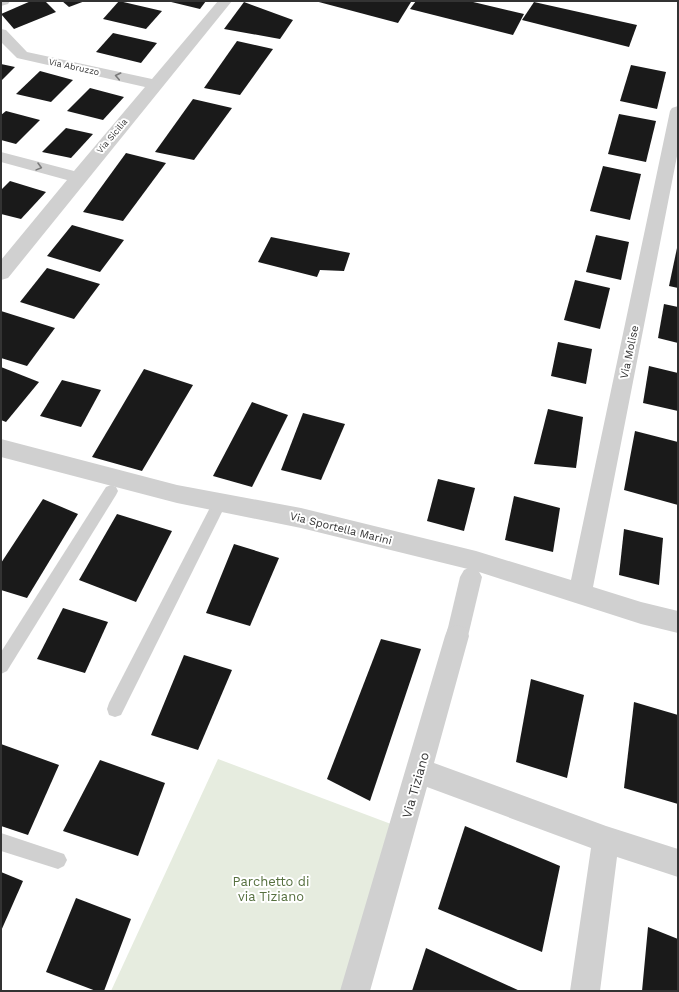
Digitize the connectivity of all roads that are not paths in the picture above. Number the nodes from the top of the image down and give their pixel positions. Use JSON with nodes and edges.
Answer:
{"nodes":[{"id":1,"x":225,"y":1,"type":"edge"},
{"id":2,"x":1,"y":33,"type":"edge"},
{"id":3,"x":156,"y":84,"type":"junction"},
{"id":4,"x":678,"y":112,"type":"edge"},
{"id":5,"x":1,"y":157,"type":"edge"},
{"id":6,"x":78,"y":178,"type":"junction"},
{"id":7,"x":1,"y":273,"type":"edge"},
{"id":8,"x":1,"y":448,"type":"edge"},
{"id":9,"x":111,"y":491,"type":"dead end"},
{"id":10,"x":220,"y":502,"type":"junction"},
{"id":11,"x":471,"y":577,"type":"dead end"},
{"id":12,"x":580,"y":593,"type":"junction"},
{"id":13,"x":678,"y":622,"type":"edge"},
{"id":14,"x":457,"y":636,"type":"joint"},
{"id":15,"x":1,"y":666,"type":"edge"},
{"id":16,"x":115,"y":709,"type":"dead end"},
{"id":17,"x":419,"y":771,"type":"junction"},
{"id":18,"x":606,"y":840,"type":"junction"},
{"id":19,"x":1,"y":842,"type":"edge"},
{"id":20,"x":58,"y":860,"type":"dead end"},
{"id":21,"x":678,"y":863,"type":"edge"},
{"id":22,"x":355,"y":991,"type":"edge"},
{"id":23,"x":585,"y":991,"type":"edge"}],
"edges":[{"from":1,"to":3,"type":"street","name":"Via Sicilia"},
{"from":3,"to":2,"type":"street","name":"Via Abruzzo","one_way":true},
{"from":3,"to":6,"type":"street","name":"Via Sicilia"},
{"from":4,"to":12,"type":"street","name":"Via Molise"},
{"from":5,"to":6,"type":"street","one_way":true},
{"from":6,"to":7,"type":"street","name":"Via Sicilia"},
{"from":8,"to":10,"type":"street","name":"Via Sportella Marini"},
{"from":9,"to":15,"type":"lane"},
{"from":10,"to":12,"type":"street","name":"Via Sportella Marini"},
{"from":10,"to":16,"type":"lane"},
{"from":11,"to":14,"type":"street","name":"Via Tiziano"},
{"from":12,"to":13,"type":"street","name":"Via Sportella Marini"},
{"from":14,"to":17,"type":"street","name":"Via Tiziano"},
{"from":17,"to":18,"type":"street"},
{"from":17,"to":22,"type":"street","name":"Via Tiziano"},
{"from":18,"to":21,"type":"street"},
{"from":18,"to":23,"type":"street"},
{"from":19,"to":20,"type":"lane"}]}
